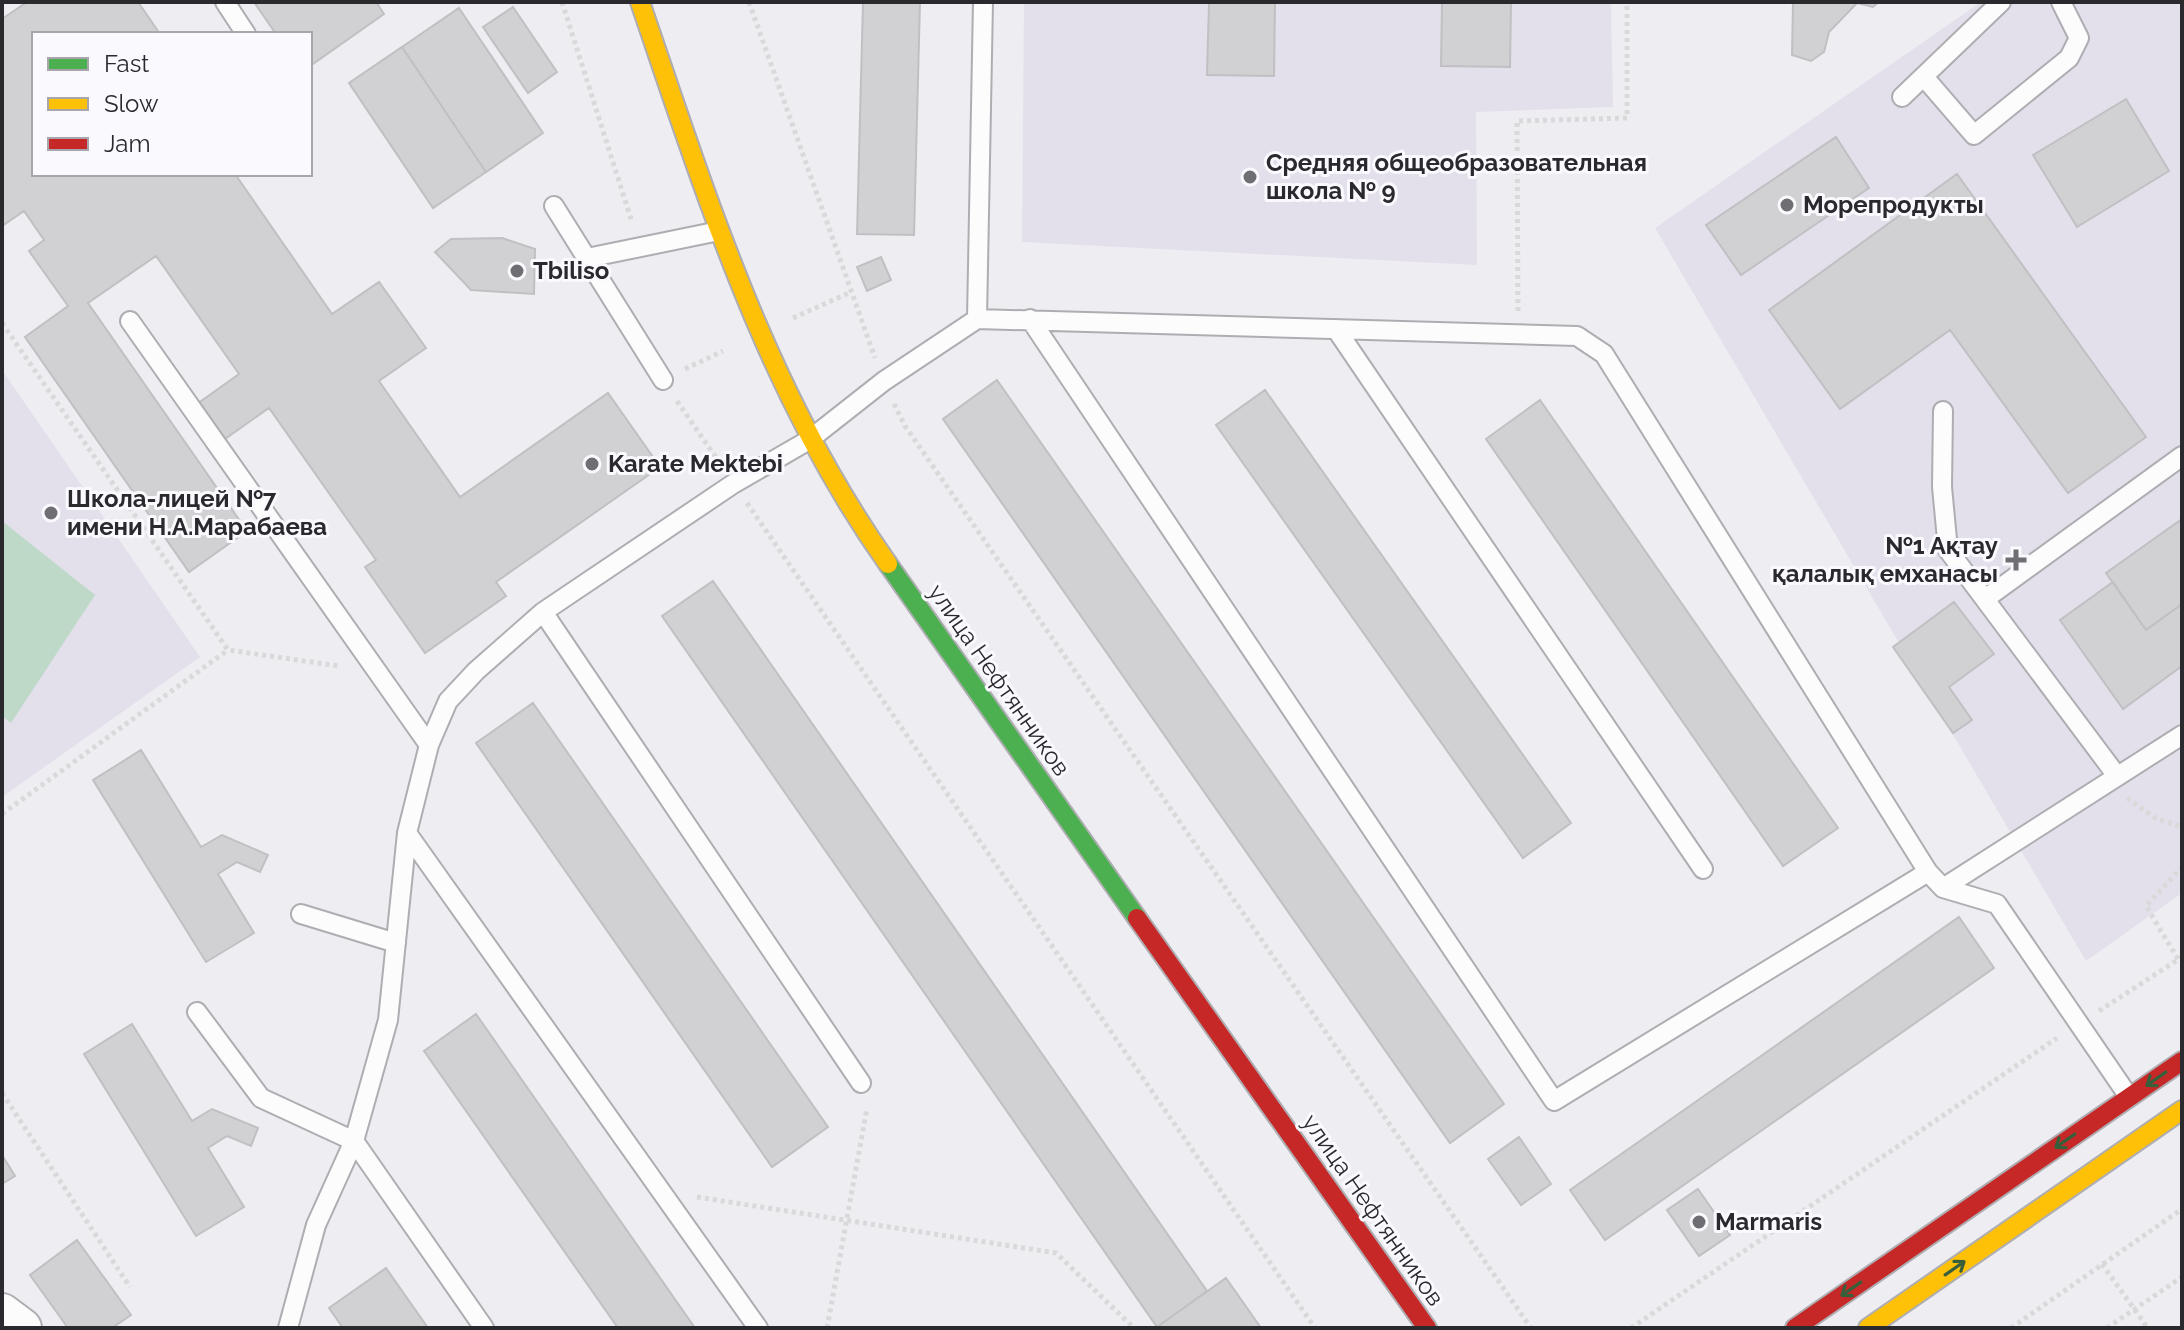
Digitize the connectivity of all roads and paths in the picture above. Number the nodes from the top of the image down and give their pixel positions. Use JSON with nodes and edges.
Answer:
{"nodes":[{"id":1,"x":225,"y":2,"type":"edge"},
{"id":2,"x":562,"y":2,"type":"edge"},
{"id":3,"x":640,"y":2,"type":"edge"},
{"id":4,"x":752,"y":2,"type":"edge"},
{"id":5,"x":983,"y":2,"type":"edge"},
{"id":6,"x":1627,"y":2,"type":"edge"},
{"id":7,"x":2001,"y":2,"type":"edge"},
{"id":8,"x":2061,"y":2,"type":"edge"},
{"id":9,"x":245,"y":32,"type":"edge"},
{"id":10,"x":1924,"y":77,"type":"junction"},
{"id":11,"x":1902,"y":97,"type":"dead end"},
{"id":12,"x":554,"y":206,"type":"dead end"},
{"id":13,"x":719,"y":231,"type":"junction"},
{"id":14,"x":640,"y":246,"type":"junction"},
{"id":15,"x":587,"y":258,"type":"junction"},
{"id":16,"x":977,"y":319,"type":"junction"},
{"id":17,"x":1030,"y":319,"type":"junction"},
{"id":18,"x":130,"y":321,"type":"dead end"},
{"id":19,"x":2,"y":323,"type":"edge"},
{"id":20,"x":1336,"y":329,"type":"junction"},
{"id":21,"x":1518,"y":332,"type":"junction"},
{"id":22,"x":663,"y":380,"type":"joint"},
{"id":23,"x":884,"y":381,"type":"junction"},
{"id":24,"x":1943,"y":411,"type":"dead end"},
{"id":25,"x":809,"y":440,"type":"junction"},
{"id":26,"x":2182,"y":456,"type":"edge"},
{"id":27,"x":733,"y":484,"type":"junction"},
{"id":28,"x":1985,"y":599,"type":"junction"},
{"id":29,"x":543,"y":612,"type":"junction"},
{"id":30,"x":228,"y":650,"type":"junction"},
{"id":31,"x":376,"y":671,"type":"junction"},
{"id":32,"x":2182,"y":735,"type":"edge"},
{"id":33,"x":429,"y":745,"type":"junction"},
{"id":34,"x":2112,"y":780,"type":"junction"},
{"id":35,"x":2,"y":814,"type":"edge"},
{"id":36,"x":2182,"y":827,"type":"edge"},
{"id":37,"x":407,"y":833,"type":"junction"},
{"id":38,"x":2182,"y":867,"type":"edge"},
{"id":39,"x":1703,"y":869,"type":"dead end"},
{"id":40,"x":1928,"y":872,"type":"junction"},
{"id":41,"x":1943,"y":888,"type":"junction"},
{"id":42,"x":301,"y":914,"type":"dead end"},
{"id":43,"x":396,"y":943,"type":"junction"},
{"id":44,"x":2180,"y":958,"type":"edge"},
{"id":45,"x":197,"y":1012,"type":"dead end"},
{"id":46,"x":2078,"y":1024,"type":"junction"},
{"id":47,"x":2182,"y":1061,"type":"edge"},
{"id":48,"x":861,"y":1083,"type":"joint"},
{"id":49,"x":2,"y":1093,"type":"edge"},
{"id":50,"x":2129,"y":1097,"type":"junction"},
{"id":51,"x":2182,"y":1110,"type":"edge"},
{"id":52,"x":354,"y":1141,"type":"junction"},
{"id":53,"x":661,"y":1191,"type":"junction"},
{"id":54,"x":2182,"y":1209,"type":"edge"},
{"id":55,"x":847,"y":1220,"type":"junction"},
{"id":56,"x":2102,"y":1264,"type":"junction"},
{"id":57,"x":2182,"y":1277,"type":"edge"},
{"id":58,"x":130,"y":1287,"type":"dead end"},
{"id":59,"x":2134,"y":1310,"type":"junction"},
{"id":60,"x":2,"y":1313,"type":"edge"},
{"id":61,"x":2147,"y":1327,"type":"edge"},
{"id":62,"x":22,"y":1328,"type":"edge"},
{"id":63,"x":288,"y":1328,"type":"edge"},
{"id":64,"x":484,"y":1328,"type":"edge"},
{"id":65,"x":758,"y":1328,"type":"edge"},
{"id":66,"x":827,"y":1328,"type":"edge"},
{"id":67,"x":1134,"y":1328,"type":"edge"},
{"id":68,"x":1315,"y":1328,"type":"edge"},
{"id":69,"x":1427,"y":1328,"type":"edge"},
{"id":70,"x":1531,"y":1328,"type":"edge"},
{"id":71,"x":1631,"y":1328,"type":"edge"},
{"id":72,"x":1795,"y":1328,"type":"edge"},
{"id":73,"x":1868,"y":1328,"type":"edge"},
{"id":74,"x":2011,"y":1328,"type":"edge"},
{"id":75,"x":2107,"y":1328,"type":"edge"}],
"edges":[{"from":1,"to":9,"type":"lane"},
{"from":2,"to":14,"type":"path"},
{"from":3,"to":13,"type":"street","name":"улица Нефтянников"},
{"from":4,"to":23,"type":"path"},
{"from":5,"to":16,"type":"lane"},
{"from":6,"to":21,"type":"path"},
{"from":7,"to":10,"type":"lane"},
{"from":8,"to":10,"type":"lane"},
{"from":10,"to":11,"type":"lane"},
{"from":12,"to":15,"type":"lane"},
{"from":13,"to":14,"type":"lane"},
{"from":13,"to":25,"type":"street","name":"улица Нефтянников"},
{"from":14,"to":15,"type":"lane"},
{"from":15,"to":22,"type":"lane"},
{"from":16,"to":17,"type":"lane"},
{"from":16,"to":23,"type":"lane"},
{"from":17,"to":20,"type":"lane"},
{"from":17,"to":40,"type":"lane"},
{"from":18,"to":31,"type":"lane"},
{"from":19,"to":30,"type":"path"},
{"from":20,"to":21,"type":"lane"},
{"from":20,"to":39,"type":"lane"},
{"from":21,"to":40,"type":"lane"},
{"from":22,"to":27,"type":"path"},
{"from":23,"to":25,"type":"lane"},
{"from":23,"to":70,"type":"path"},
{"from":24,"to":28,"type":"lane"},
{"from":25,"to":27,"type":"lane"},
{"from":25,"to":69,"type":"street","name":"улица Нефтянников"},
{"from":26,"to":28,"type":"lane"},
{"from":27,"to":29,"type":"lane"},
{"from":27,"to":68,"type":"path"},
{"from":28,"to":34,"type":"lane"},
{"from":29,"to":33,"type":"lane"},
{"from":29,"to":48,"type":"lane"},
{"from":30,"to":31,"type":"path"},
{"from":30,"to":35,"type":"path"},
{"from":31,"to":33,"type":"lane"},
{"from":32,"to":34,"type":"lane"},
{"from":33,"to":37,"type":"lane"},
{"from":34,"to":36,"type":"path"},
{"from":34,"to":41,"type":"lane"},
{"from":37,"to":43,"type":"lane"},
{"from":37,"to":53,"type":"lane"},
{"from":38,"to":44,"type":"path"},
{"from":40,"to":41,"type":"lane"},
{"from":41,"to":46,"type":"lane"},
{"from":42,"to":43,"type":"lane"},
{"from":43,"to":52,"type":"lane"},
{"from":44,"to":46,"type":"path"},
{"from":45,"to":52,"type":"lane"},
{"from":46,"to":50,"type":"lane"},
{"from":46,"to":71,"type":"path"},
{"from":47,"to":50,"type":"street","one_way":true},
{"from":48,"to":55,"type":"path"},
{"from":49,"to":58,"type":"path"},
{"from":50,"to":72,"type":"street","one_way":true},
{"from":73,"to":51,"type":"street","one_way":true},
{"from":52,"to":63,"type":"lane"},
{"from":52,"to":64,"type":"lane"},
{"from":53,"to":55,"type":"path"},
{"from":53,"to":65,"type":"lane"},
{"from":54,"to":56,"type":"path"},
{"from":55,"to":66,"type":"path"},
{"from":55,"to":67,"type":"path"},
{"from":56,"to":59,"type":"path"},
{"from":56,"to":74,"type":"path"},
{"from":57,"to":59,"type":"path"},
{"from":59,"to":61,"type":"path"},
{"from":59,"to":75,"type":"path"},
{"from":60,"to":62,"type":"street"}]}
